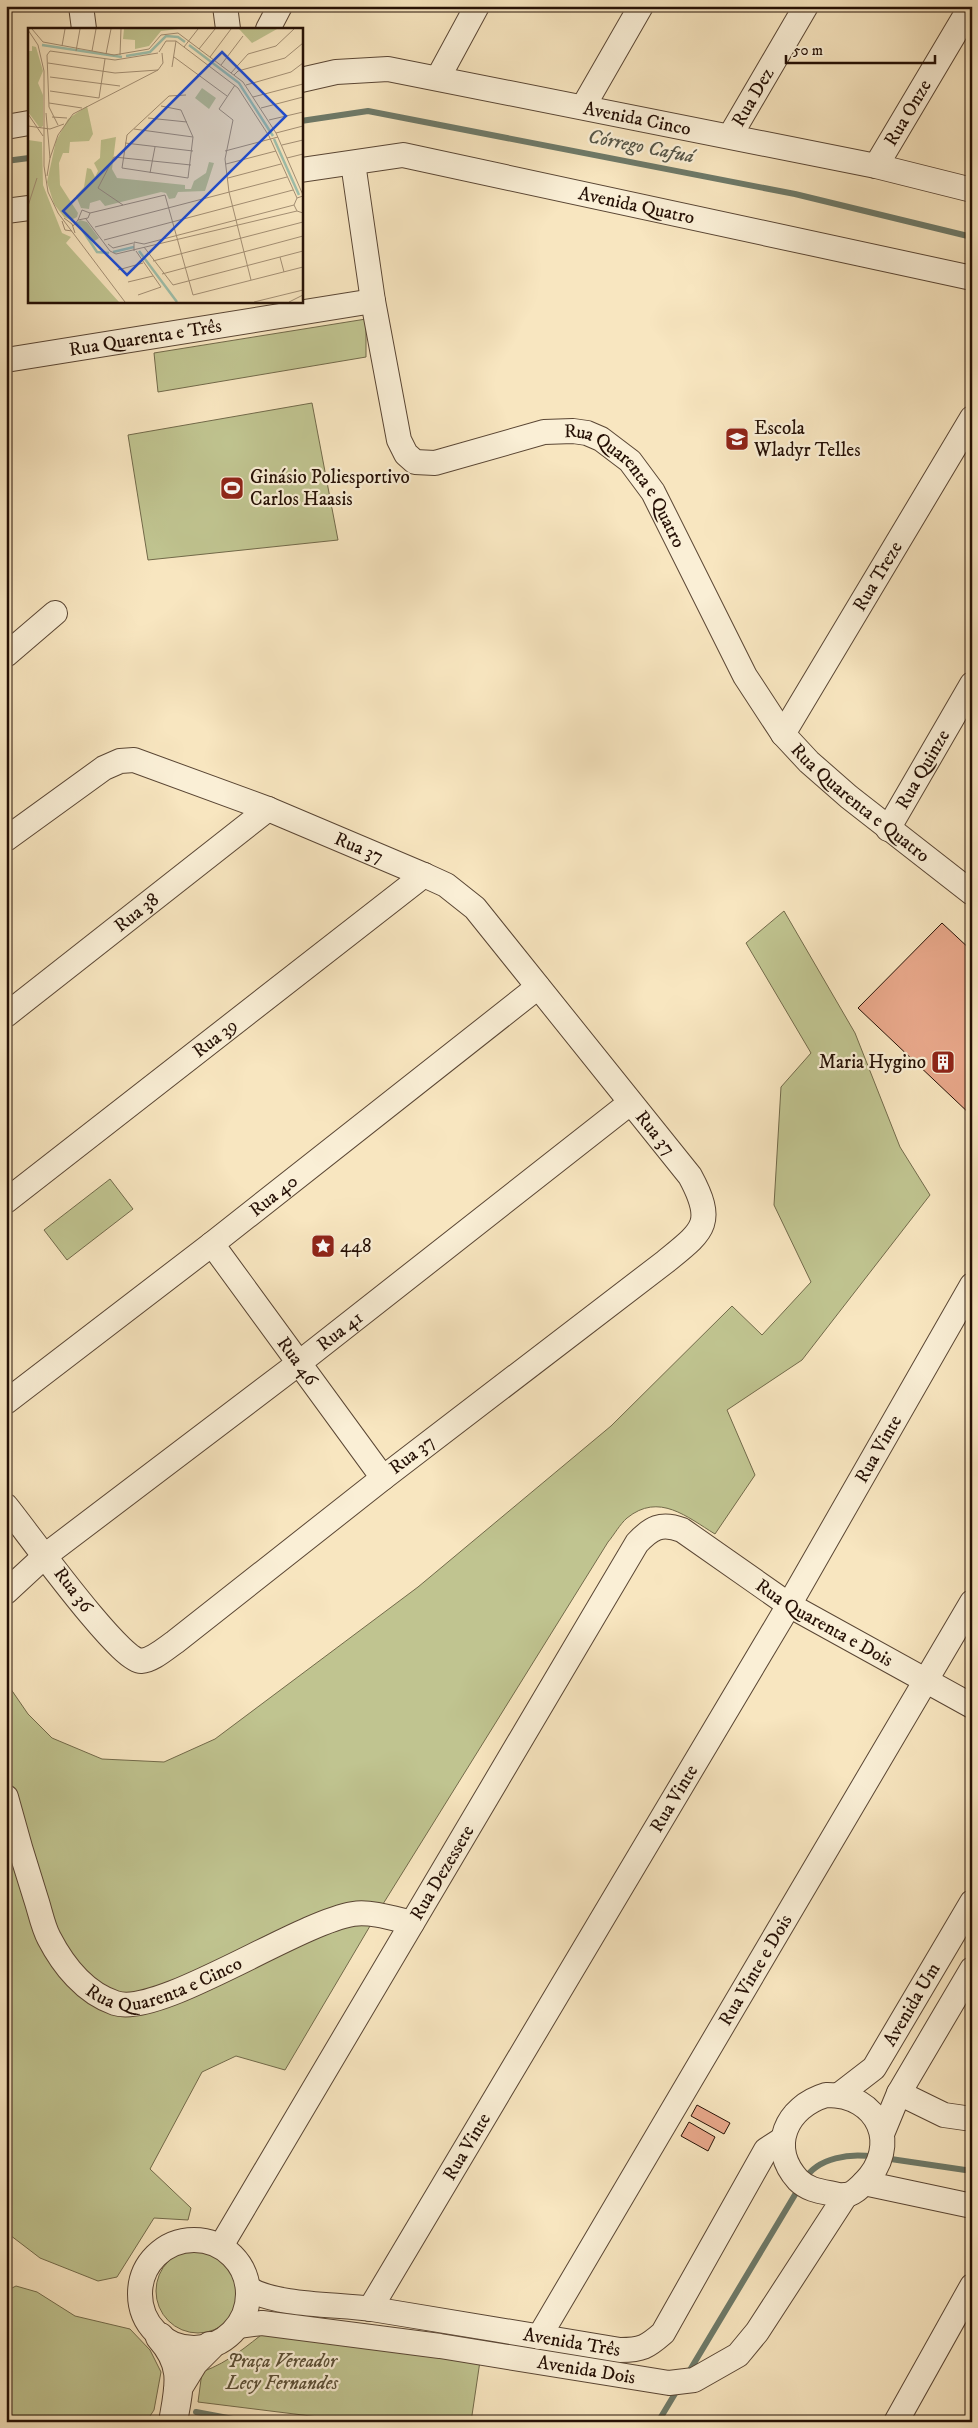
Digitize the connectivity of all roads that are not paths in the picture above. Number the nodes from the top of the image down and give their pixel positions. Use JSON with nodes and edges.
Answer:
{"nodes":[{"id":1,"x":81,"y":6,"type":"edge"},
{"id":2,"x":225,"y":6,"type":"edge"},
{"id":3,"x":280,"y":6,"type":"edge"},
{"id":4,"x":477,"y":6,"type":"edge"},
{"id":5,"x":641,"y":6,"type":"edge"},
{"id":6,"x":806,"y":6,"type":"edge"},
{"id":7,"x":971,"y":6,"type":"edge"},
{"id":8,"x":84,"y":28,"type":"edge"},
{"id":9,"x":228,"y":28,"type":"edge"},
{"id":10,"x":269,"y":28,"type":"edge"},
{"id":11,"x":438,"y":78,"type":"junction"},
{"id":12,"x":302,"y":80,"type":"edge"},
{"id":13,"x":583,"y":107,"type":"junction"},
{"id":14,"x":28,"y":123,"type":"edge"},
{"id":15,"x":6,"y":127,"type":"edge"},
{"id":16,"x":730,"y":136,"type":"junction"},
{"id":17,"x":353,"y":163,"type":"junction"},
{"id":18,"x":876,"y":166,"type":"junction"},
{"id":19,"x":302,"y":170,"type":"edge"},
{"id":20,"x":972,"y":190,"type":"edge"},
{"id":21,"x":28,"y":208,"type":"edge"},
{"id":22,"x":6,"y":211,"type":"edge"},
{"id":23,"x":972,"y":278,"type":"edge"},
{"id":24,"x":373,"y":301,"type":"junction"},
{"id":25,"x":6,"y":360,"type":"edge"},
{"id":26,"x":972,"y":418,"type":"edge"},
{"id":27,"x":55,"y":613,"type":"dead end"},
{"id":28,"x":6,"y":655,"type":"edge"},
{"id":29,"x":972,"y":684,"type":"edge"},
{"id":30,"x":782,"y":734,"type":"junction"},
{"id":31,"x":268,"y":809,"type":"junction"},
{"id":32,"x":888,"y":829,"type":"junction"},
{"id":33,"x":6,"y":839,"type":"edge"},
{"id":34,"x":424,"y":875,"type":"junction"},
{"id":35,"x":972,"y":893,"type":"edge"},
{"id":36,"x":538,"y":987,"type":"junction"},
{"id":37,"x":6,"y":1016,"type":"edge"},
{"id":38,"x":630,"y":1103,"type":"junction"},
{"id":39,"x":6,"y":1201,"type":"edge"},
{"id":40,"x":212,"y":1244,"type":"junction"},
{"id":41,"x":972,"y":1285,"type":"edge"},
{"id":42,"x":299,"y":1363,"type":"junction"},
{"id":43,"x":6,"y":1402,"type":"edge"},
{"id":44,"x":383,"y":1478,"type":"junction"},
{"id":45,"x":6,"y":1506,"type":"edge"},
{"id":46,"x":682,"y":1530,"type":"joint"},
{"id":47,"x":46,"y":1555,"type":"junction"},
{"id":48,"x":6,"y":1592,"type":"edge"},
{"id":49,"x":972,"y":1602,"type":"edge"},
{"id":50,"x":789,"y":1605,"type":"junction"},
{"id":51,"x":148,"y":1659,"type":"joint"},
{"id":52,"x":927,"y":1681,"type":"junction"},
{"id":53,"x":972,"y":1706,"type":"edge"},
{"id":54,"x":6,"y":1797,"type":"edge"},
{"id":55,"x":972,"y":1902,"type":"edge"},
{"id":56,"x":412,"y":1924,"type":"junction"},
{"id":57,"x":972,"y":1969,"type":"edge"},
{"id":58,"x":899,"y":2093,"type":"junction"},
{"id":59,"x":838,"y":2094,"type":"junction"},
{"id":60,"x":972,"y":2120,"type":"edge"},
{"id":61,"x":882,"y":2134,"type":"junction"},
{"id":62,"x":783,"y":2139,"type":"junction"},
{"id":63,"x":855,"y":2189,"type":"junction"},
{"id":64,"x":972,"y":2206,"type":"edge"},
{"id":65,"x":221,"y":2246,"type":"junction"},
{"id":66,"x":972,"y":2286,"type":"edge"},
{"id":67,"x":249,"y":2289,"type":"junction"},
{"id":68,"x":370,"y":2309,"type":"junction"},
{"id":69,"x":238,"y":2326,"type":"junction"},
{"id":70,"x":160,"y":2337,"type":"junction"},
{"id":71,"x":539,"y":2337,"type":"junction"},
{"id":72,"x":210,"y":2346,"type":"junction"},
{"id":73,"x":178,"y":2388,"type":"junction"},
{"id":74,"x":173,"y":2422,"type":"edge"},
{"id":75,"x":896,"y":2422,"type":"edge"}],
"edges":[{"from":1,"to":8,"type":"street"},
{"from":2,"to":9,"type":"street"},
{"from":3,"to":10,"type":"street"},
{"from":4,"to":11,"type":"street"},
{"from":5,"to":13,"type":"street"},
{"from":6,"to":16,"type":"street","name":"Rua Dez"},
{"from":7,"to":18,"type":"street","name":"Rua Onze"},
{"from":11,"to":12,"type":"street","name":"Avenida Cinco"},
{"from":11,"to":13,"type":"street","name":"Avenida Cinco"},
{"from":13,"to":16,"type":"street","name":"Avenida Cinco"},
{"from":14,"to":15,"type":"street"},
{"from":16,"to":18,"type":"street","name":"Avenida Cinco"},
{"from":17,"to":19,"type":"street","name":"Avenida Quatro"},
{"from":17,"to":23,"type":"street","name":"Avenida Quatro"},
{"from":17,"to":24,"type":"street","name":"Rua Quarenta e Quatro"},
{"from":18,"to":20,"type":"street","name":"Avenida Cinco"},
{"from":21,"to":22,"type":"street"},
{"from":24,"to":25,"type":"street","name":"Rua Quarenta e Três"},
{"from":24,"to":30,"type":"street","name":"Rua Quarenta e Quatro"},
{"from":26,"to":30,"type":"street","name":"Rua Treze"},
{"from":27,"to":28,"type":"street"},
{"from":29,"to":32,"type":"street","name":"Rua Quinze"},
{"from":30,"to":32,"type":"street","name":"Rua Quarenta e Quatro"},
{"from":31,"to":33,"type":"street","name":"Rua 37"},
{"from":31,"to":34,"type":"street","name":"Rua 37"},
{"from":31,"to":37,"type":"street","name":"Rua 38"},
{"from":32,"to":35,"type":"street","name":"Rua Quarenta e Quatro"},
{"from":34,"to":36,"type":"street","name":"Rua 37"},
{"from":34,"to":39,"type":"street","name":"Rua 39"},
{"from":36,"to":38,"type":"street","name":"Rua 37"},
{"from":36,"to":40,"type":"street","name":"Rua 40"},
{"from":38,"to":42,"type":"street","name":"Rua 41"},
{"from":38,"to":44,"type":"street","name":"Rua 37"},
{"from":40,"to":42,"type":"street","name":"Rua 46"},
{"from":40,"to":43,"type":"street","name":"Rua 40"},
{"from":41,"to":50,"type":"street","name":"Rua Vinte"},
{"from":42,"to":44,"type":"street","name":"Rua 46"},
{"from":42,"to":47,"type":"street","name":"Rua 41"},
{"from":44,"to":51,"type":"street","name":"Rua 37"},
{"from":45,"to":47,"type":"street","name":"Rua 36"},
{"from":46,"to":50,"type":"street","name":"Rua Quarenta e Dois"},
{"from":46,"to":56,"type":"street","name":"Rua Dezessete"},
{"from":47,"to":48,"type":"street"},
{"from":47,"to":51,"type":"street","name":"Rua 36"},
{"from":49,"to":52,"type":"street","name":"Rua Vinte e Dois"},
{"from":50,"to":52,"type":"street","name":"Rua Quarenta e Dois"},
{"from":50,"to":68,"type":"street","name":"Rua Vinte"},
{"from":52,"to":53,"type":"street","name":"Rua Quarenta e Dois"},
{"from":52,"to":71,"type":"street","name":"Rua Vinte e Dois"},
{"from":54,"to":56,"type":"street","name":"Rua Quarenta e Cinco"},
{"from":55,"to":59,"type":"street","name":"Avenida Um"},
{"from":56,"to":65,"type":"street","name":"Rua Dezessete"},
{"from":57,"to":58,"type":"street","name":"Avenida Um"},
{"from":58,"to":60,"type":"street"},
{"from":58,"to":61,"type":"street","name":"Avenida Um"},
{"from":59,"to":61,"type":"street"},
{"from":59,"to":62,"type":"street"},
{"from":61,"to":63,"type":"street"},
{"from":62,"to":63,"type":"street"},
{"from":62,"to":71,"type":"street","name":"Avenida Três"},
{"from":63,"to":64,"type":"street"},
{"from":63,"to":69,"type":"street","name":"Avenida Dois"},
{"from":65,"to":67,"type":"street"},
{"from":65,"to":70,"type":"street"},
{"from":66,"to":75,"type":"street"},
{"from":67,"to":68,"type":"street","name":"Avenida Três"},
{"from":67,"to":69,"type":"street"},
{"from":68,"to":71,"type":"street","name":"Avenida Três"},
{"from":69,"to":72,"type":"street"},
{"from":70,"to":72,"type":"street"},
{"from":70,"to":73,"type":"street"},
{"from":72,"to":73,"type":"street"},
{"from":73,"to":74,"type":"street"}]}
